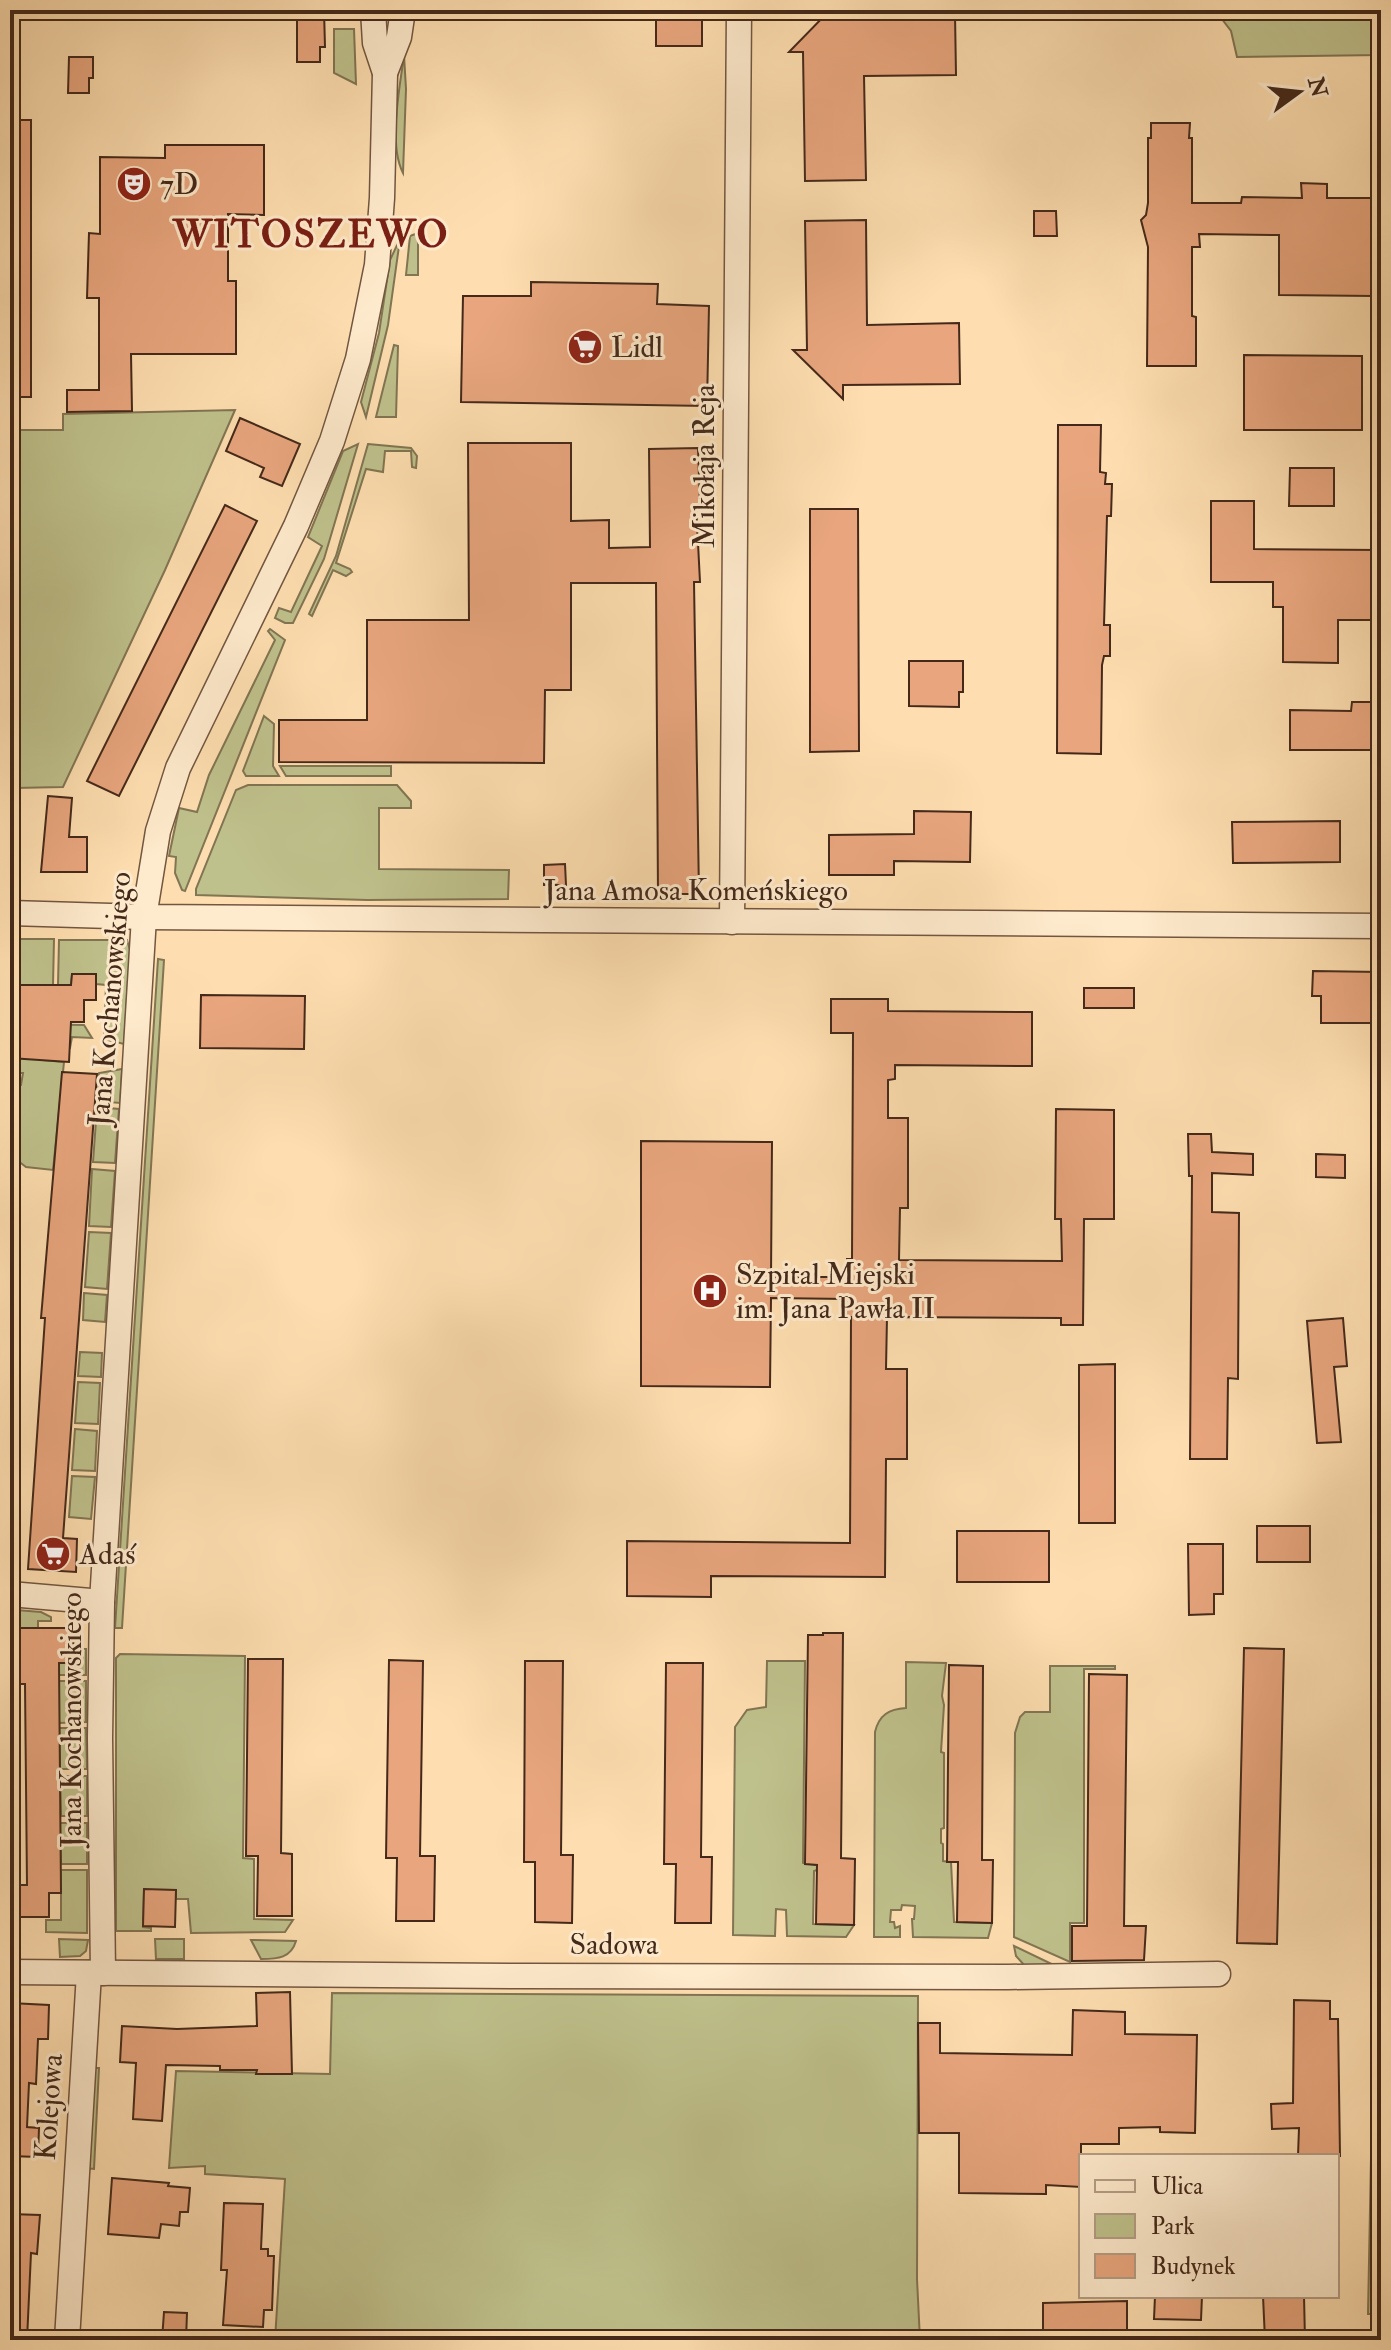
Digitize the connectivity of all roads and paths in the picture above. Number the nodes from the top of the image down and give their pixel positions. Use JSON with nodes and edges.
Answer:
{"nodes":[{"id":1,"x":373,"y":10,"type":"edge"},
{"id":2,"x":403,"y":10,"type":"edge"},
{"id":3,"x":739,"y":10,"type":"edge"},
{"id":4,"x":385,"y":73,"type":"junction"},
{"id":5,"x":10,"y":913,"type":"edge"},
{"id":6,"x":144,"y":917,"type":"junction"},
{"id":7,"x":732,"y":922,"type":"junction"},
{"id":8,"x":1381,"y":926,"type":"edge"},
{"id":9,"x":10,"y":1594,"type":"edge"},
{"id":10,"x":102,"y":1602,"type":"junction"},
{"id":11,"x":10,"y":1972,"type":"edge"},
{"id":12,"x":96,"y":1973,"type":"junction"},
{"id":13,"x":1218,"y":1974,"type":"dead end"},
{"id":14,"x":67,"y":2340,"type":"edge"}],
"edges":[{"from":1,"to":4,"type":"street","name":"Jana Kochanowskiego"},
{"from":2,"to":4,"type":"street","name":"Jana Kochanowskiego"},
{"from":3,"to":7,"type":"street","name":"Mikołaja Reja"},
{"from":4,"to":6,"type":"street","name":"Jana Kochanowskiego"},
{"from":5,"to":6,"type":"street","name":"Jana Amosa Komeńskiego"},
{"from":6,"to":7,"type":"street","name":"Jana Amosa Komeńskiego"},
{"from":6,"to":10,"type":"street","name":"Jana Kochanowskiego"},
{"from":7,"to":8,"type":"street","name":"Jana Amosa Komeńskiego"},
{"from":9,"to":10,"type":"street"},
{"from":10,"to":12,"type":"street","name":"Jana Kochanowskiego"},
{"from":11,"to":12,"type":"street","name":"Sadowa"},
{"from":12,"to":13,"type":"street","name":"Sadowa"},
{"from":12,"to":14,"type":"street","name":"Kolejowa"}]}
